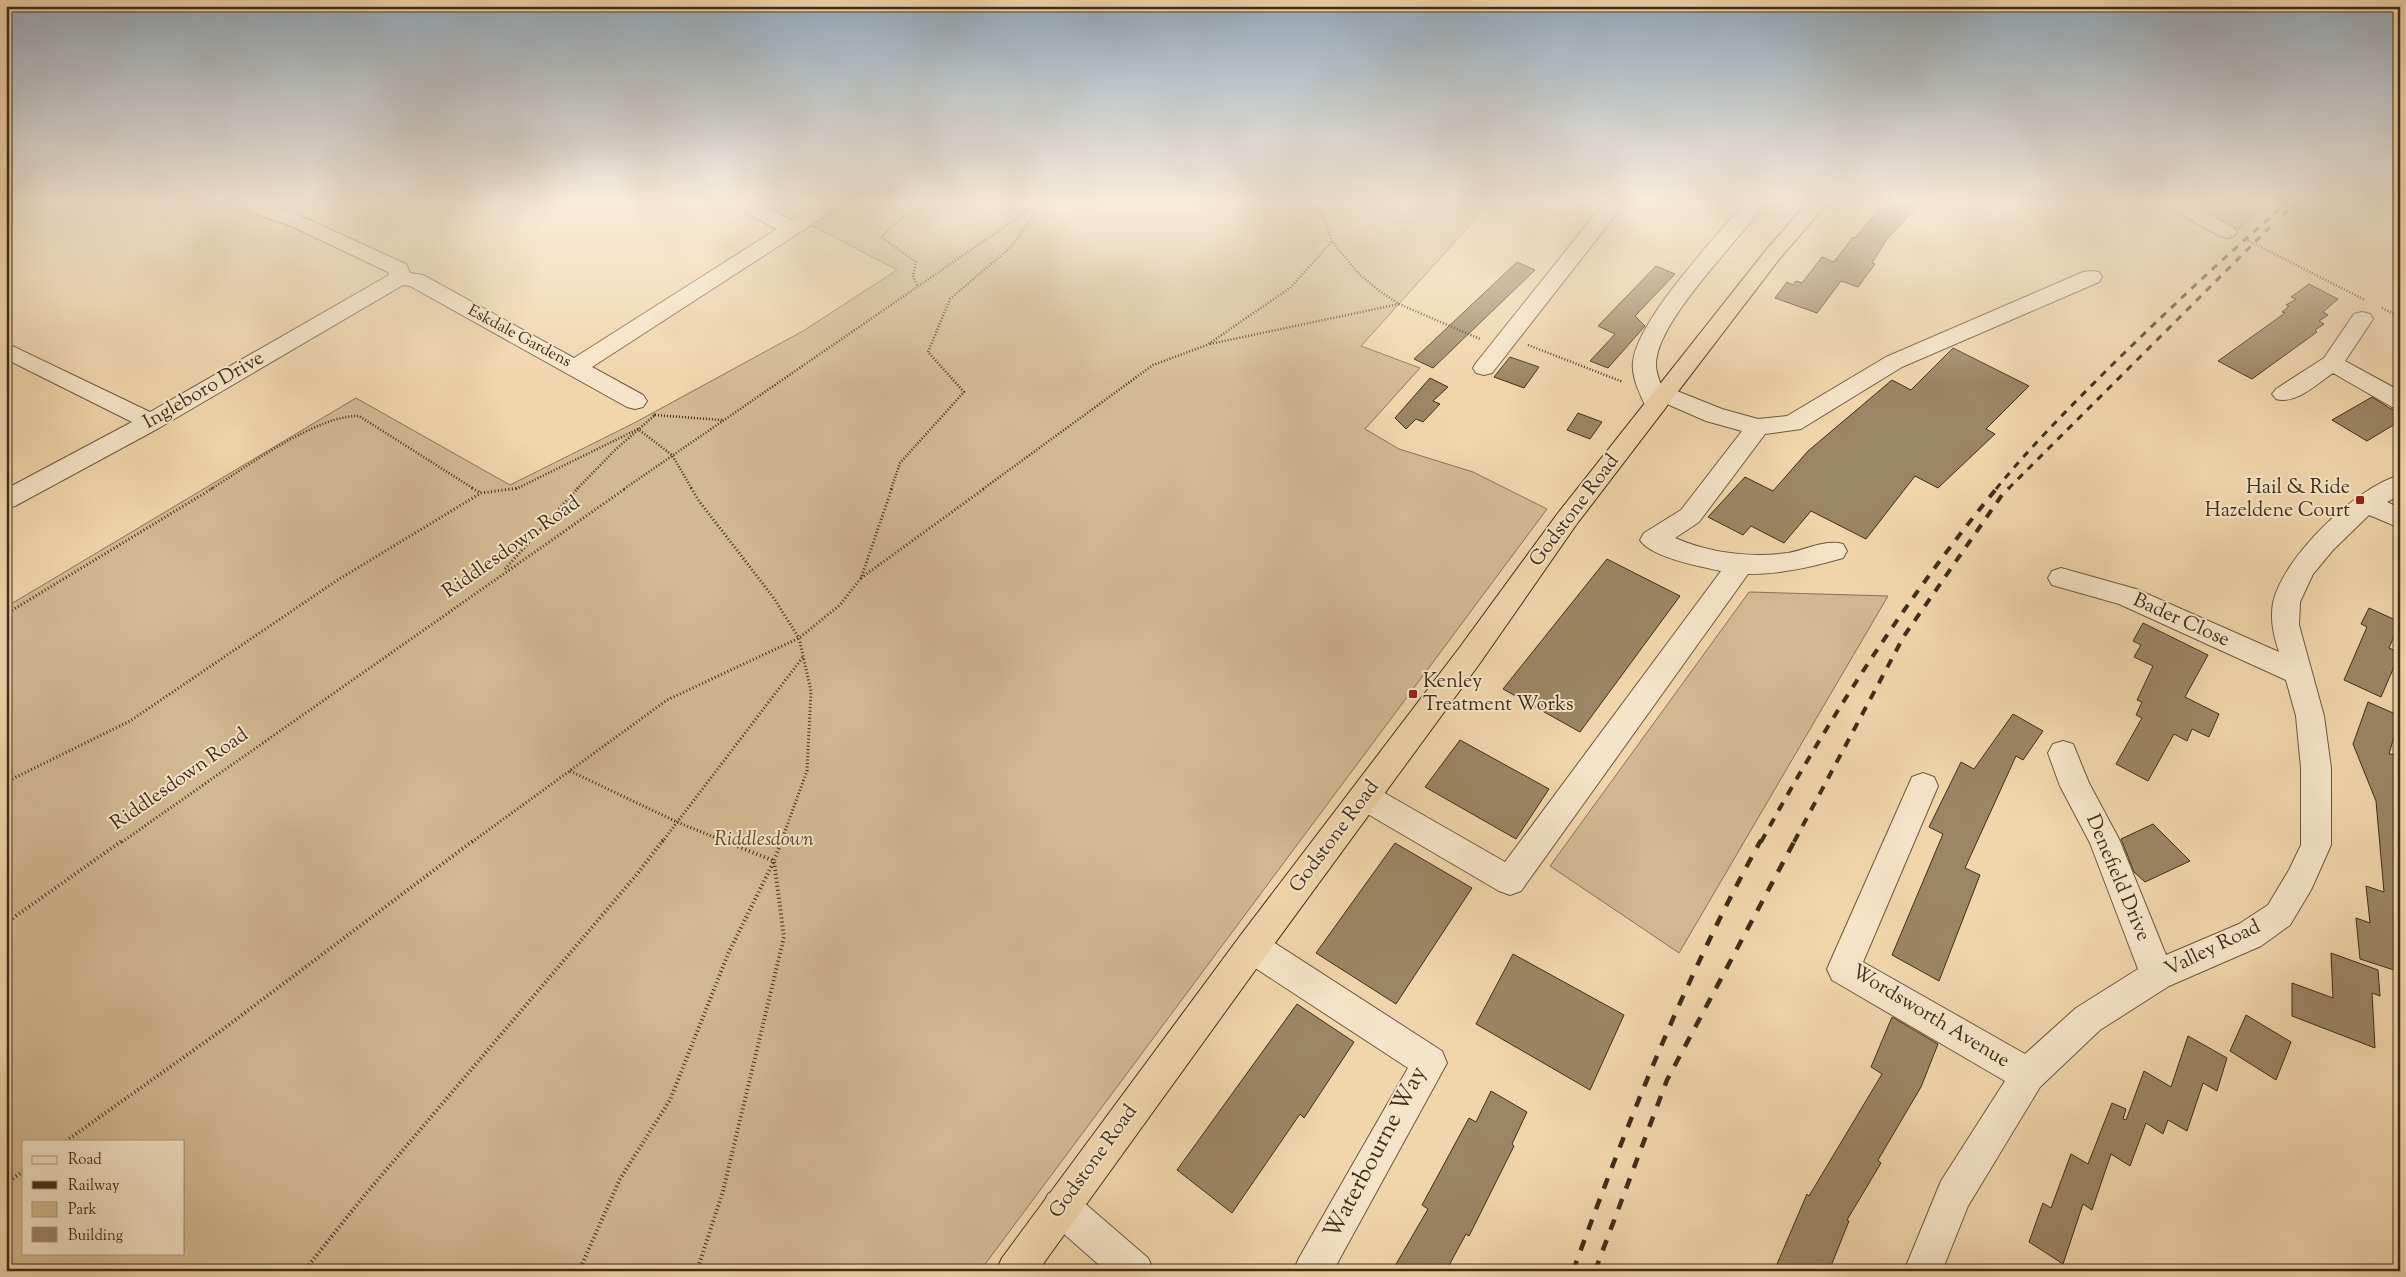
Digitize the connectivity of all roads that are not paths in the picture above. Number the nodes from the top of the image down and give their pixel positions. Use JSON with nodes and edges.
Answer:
{"nodes":[{"id":1,"x":384,"y":263,"type":"edge"},
{"id":2,"x":738,"y":263,"type":"edge"},
{"id":3,"x":1568,"y":263,"type":"edge"},
{"id":4,"x":1707,"y":263,"type":"edge"},
{"id":5,"x":1767,"y":263,"type":"edge"},
{"id":6,"x":2091,"y":277,"type":"dead end"},
{"id":7,"x":400,"y":278,"type":"junction"},
{"id":8,"x":2368,"y":308,"type":"road end"},
{"id":9,"x":6,"y":350,"type":"edge"},
{"id":10,"x":2332,"y":363,"type":"junction"},
{"id":11,"x":576,"y":367,"type":"junction"},
{"id":12,"x":1484,"y":368,"type":"dead end"},
{"id":13,"x":2284,"y":394,"type":"dead end"},
{"id":14,"x":1660,"y":399,"type":"junction"},
{"id":15,"x":2400,"y":401,"type":"edge"},
{"id":16,"x":635,"y":402,"type":"road end"},
{"id":17,"x":151,"y":422,"type":"junction"},
{"id":18,"x":1758,"y":427,"type":"junction"},
{"id":19,"x":2400,"y":484,"type":"edge"},
{"id":20,"x":6,"y":500,"type":"edge"},
{"id":21,"x":2366,"y":503,"type":"junction"},
{"id":22,"x":2400,"y":519,"type":"edge"},
{"id":23,"x":1834,"y":551,"type":"dead end"},
{"id":24,"x":1742,"y":564,"type":"junction"},
{"id":25,"x":2061,"y":578,"type":"dead end"},
{"id":26,"x":2298,"y":672,"type":"junction"},
{"id":27,"x":2063,"y":753,"type":"dead end"},
{"id":28,"x":1923,"y":786,"type":"dead end"},
{"id":29,"x":1365,"y":797,"type":"junction"},
{"id":30,"x":1252,"y":947,"type":"junction"},
{"id":31,"x":2157,"y":975,"type":"junction"},
{"id":32,"x":2028,"y":1076,"type":"junction"},
{"id":33,"x":1060,"y":1207,"type":"junction"},
{"id":34,"x":1014,"y":1271,"type":"edge"},
{"id":35,"x":1135,"y":1271,"type":"edge"},
{"id":36,"x":1312,"y":1271,"type":"edge"},
{"id":37,"x":1923,"y":1271,"type":"edge"}],
"edges":[{"from":1,"to":7,"type":"street","name":"Eskdale Gardens"},
{"from":2,"to":11,"type":"street"},
{"from":3,"to":12,"type":"street"},
{"from":4,"to":14,"type":"street"},
{"from":5,"to":14,"type":"highway","name":"Godstone Road"},
{"from":6,"to":18,"type":"street"},
{"from":7,"to":11,"type":"street","name":"Eskdale Gardens"},
{"from":7,"to":17,"type":"street","name":"Ingleboro Drive"},
{"from":8,"to":10,"type":"street"},
{"from":9,"to":17,"type":"street"},
{"from":10,"to":13,"type":"street"},
{"from":10,"to":15,"type":"street"},
{"from":11,"to":16,"type":"street","name":"Eskdale Gardens"},
{"from":14,"to":18,"type":"street"},
{"from":14,"to":29,"type":"highway","name":"Godstone Road"},
{"from":17,"to":20,"type":"street","name":"Ingleboro Drive"},
{"from":18,"to":24,"type":"street"},
{"from":19,"to":21,"type":"street","name":"Valley Road"},
{"from":21,"to":22,"type":"street"},
{"from":21,"to":26,"type":"street","name":"Valley Road"},
{"from":23,"to":24,"type":"street"},
{"from":24,"to":29,"type":"street"},
{"from":25,"to":26,"type":"street","name":"Bader Close"},
{"from":26,"to":31,"type":"street","name":"Valley Road"},
{"from":27,"to":31,"type":"street","name":"Denefield Drive"},
{"from":28,"to":32,"type":"street","name":"Wordsworth Avenue"},
{"from":29,"to":30,"type":"highway","name":"Godstone Road"},
{"from":30,"to":33,"type":"highway","name":"Godstone Road"},
{"from":30,"to":36,"type":"street","name":"Waterbourne Way"},
{"from":31,"to":32,"type":"street","name":"Valley Road"},
{"from":32,"to":37,"type":"street","name":"Valley Road"},
{"from":33,"to":34,"type":"highway","name":"Godstone Road"},
{"from":33,"to":35,"type":"street"}]}
